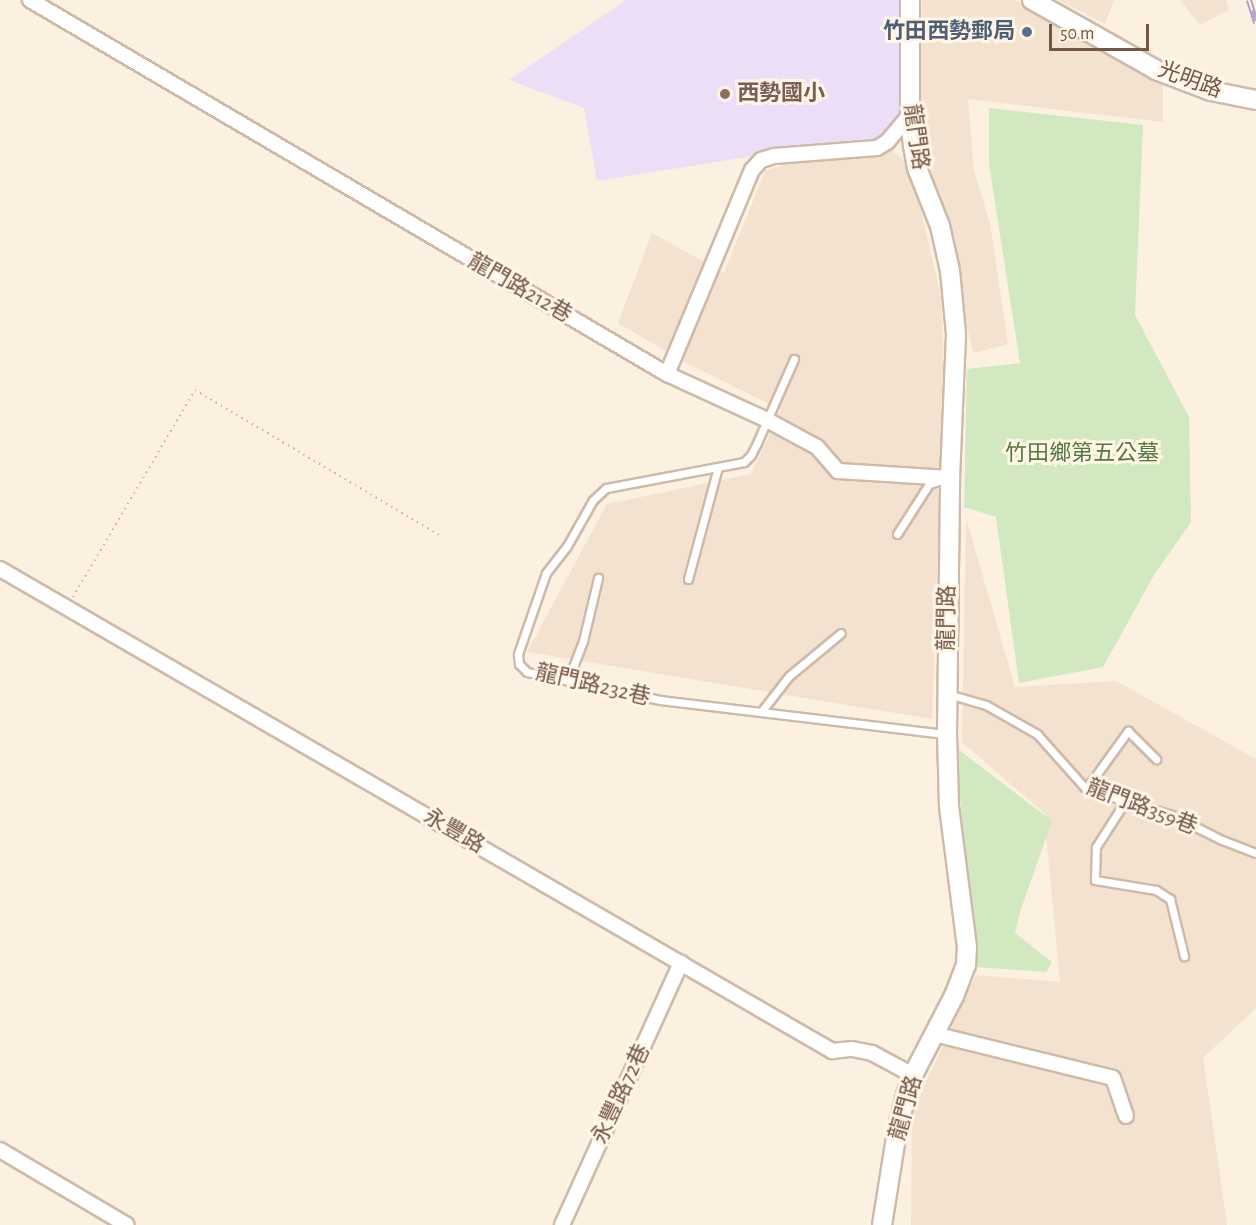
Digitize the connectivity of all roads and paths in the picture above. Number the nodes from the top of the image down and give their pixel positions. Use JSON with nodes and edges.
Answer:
{"nodes":[{"id":1,"x":30,"y":0,"type":"edge"},
{"id":2,"x":910,"y":0,"type":"edge"},
{"id":3,"x":1032,"y":0,"type":"edge"},
{"id":4,"x":1256,"y":100,"type":"edge"},
{"id":5,"x":910,"y":115,"type":"junction"},
{"id":6,"x":794,"y":359,"type":"dead end"},
{"id":7,"x":667,"y":374,"type":"junction"},
{"id":8,"x":767,"y":420,"type":"junction"},
{"id":9,"x":718,"y":467,"type":"junction"},
{"id":10,"x":950,"y":478,"type":"junction"},
{"id":11,"x":897,"y":534,"type":"dead end"},
{"id":12,"x":441,"y":536,"type":"dead end"},
{"id":13,"x":0,"y":569,"type":"edge"},
{"id":14,"x":598,"y":579,"type":"dead end"},
{"id":15,"x":688,"y":579,"type":"dead end"},
{"id":16,"x":67,"y":607,"type":"junction"},
{"id":17,"x":841,"y":633,"type":"dead end"},
{"id":18,"x":568,"y":680,"type":"junction"},
{"id":19,"x":946,"y":693,"type":"junction"},
{"id":20,"x":761,"y":712,"type":"junction"},
{"id":21,"x":947,"y":734,"type":"junction"},
{"id":22,"x":1156,"y":759,"type":"dead end"},
{"id":23,"x":1086,"y":789,"type":"junction"},
{"id":24,"x":1126,"y":800,"type":"junction"},
{"id":25,"x":1256,"y":853,"type":"edge"},
{"id":26,"x":1184,"y":956,"type":"dead end"},
{"id":27,"x":681,"y":963,"type":"junction"},
{"id":28,"x":934,"y":1034,"type":"junction"},
{"id":29,"x":913,"y":1075,"type":"junction"},
{"id":30,"x":1126,"y":1116,"type":"dead end"},
{"id":31,"x":0,"y":1150,"type":"edge"},
{"id":32,"x":127,"y":1225,"type":"edge"},
{"id":33,"x":562,"y":1225,"type":"edge"},
{"id":34,"x":882,"y":1225,"type":"edge"}],
"edges":[{"from":1,"to":7,"type":"street","name":"龍門路212巷"},
{"from":2,"to":5,"type":"street","name":"龍門路"},
{"from":3,"to":4,"type":"street","name":"光明路"},
{"from":5,"to":7,"type":"street"},
{"from":5,"to":10,"type":"street","name":"龍門路"},
{"from":6,"to":8,"type":"lane"},
{"from":7,"to":8,"type":"street","name":"龍門路212巷"},
{"from":8,"to":9,"type":"lane"},
{"from":8,"to":10,"type":"street","name":"龍門路212巷"},
{"from":9,"to":15,"type":"lane"},
{"from":9,"to":18,"type":"lane","name":"龍門路232巷"},
{"from":10,"to":11,"type":"lane"},
{"from":10,"to":19,"type":"street","name":"龍門路"},
{"from":12,"to":16,"type":"path"},
{"from":13,"to":16,"type":"street","name":"永豐路"},
{"from":14,"to":18,"type":"lane"},
{"from":16,"to":27,"type":"street","name":"永豐路"},
{"from":17,"to":20,"type":"lane"},
{"from":18,"to":20,"type":"lane","name":"龍門路232巷"},
{"from":19,"to":21,"type":"street","name":"龍門路"},
{"from":19,"to":23,"type":"lane","name":"龍門路359巷"},
{"from":20,"to":21,"type":"lane","name":"龍門路232巷"},
{"from":21,"to":28,"type":"street","name":"龍門路"},
{"from":22,"to":23,"type":"lane"},
{"from":23,"to":24,"type":"lane","name":"龍門路359巷"},
{"from":24,"to":25,"type":"lane","name":"龍門路359巷"},
{"from":24,"to":26,"type":"lane"},
{"from":27,"to":29,"type":"street","name":"永豐路"},
{"from":27,"to":33,"type":"street","name":"永豐路72巷"},
{"from":28,"to":29,"type":"street","name":"龍門路"},
{"from":28,"to":30,"type":"street"},
{"from":29,"to":34,"type":"street","name":"龍門路"},
{"from":31,"to":32,"type":"street"}]}
